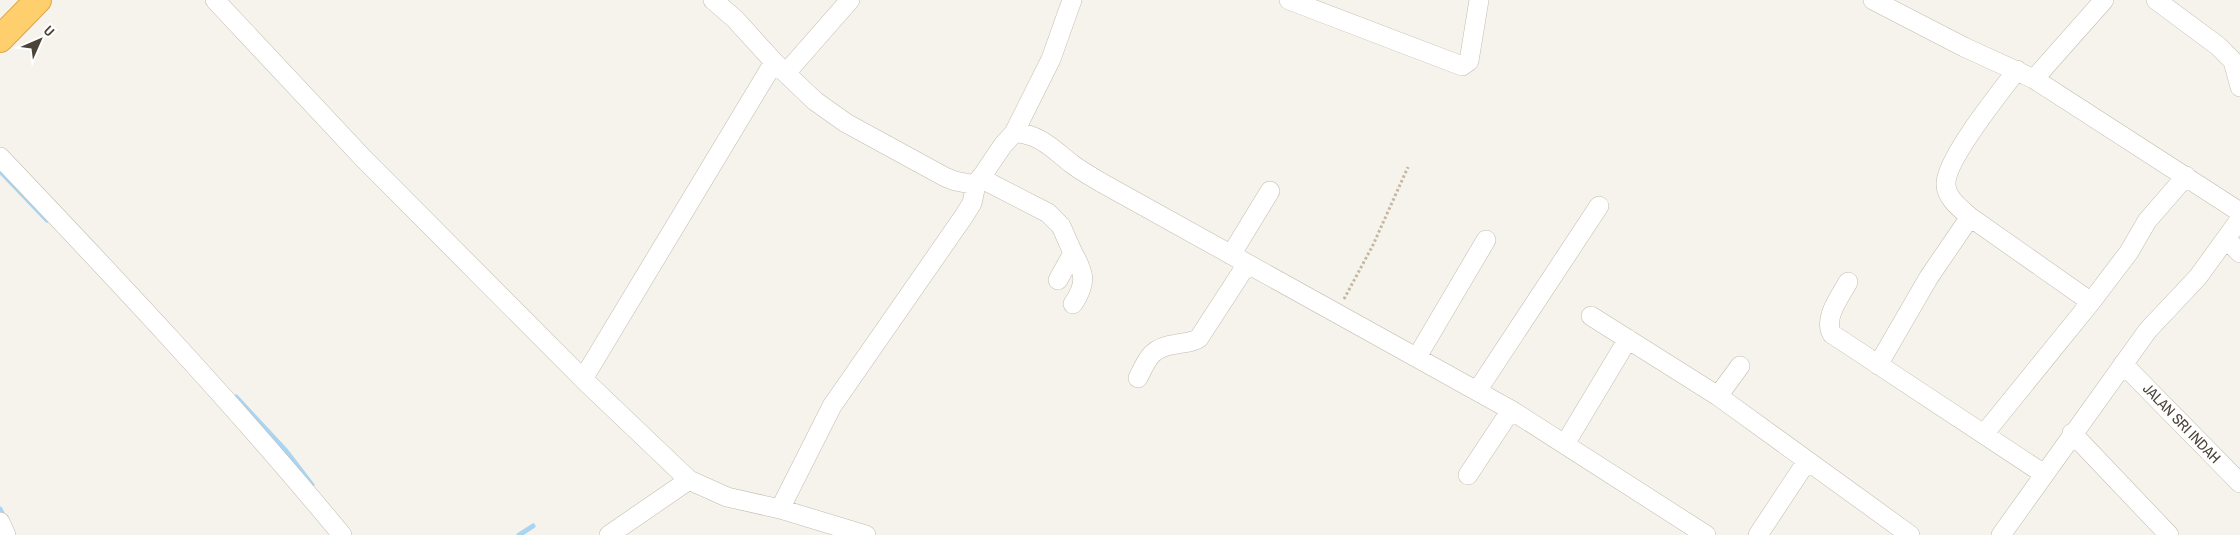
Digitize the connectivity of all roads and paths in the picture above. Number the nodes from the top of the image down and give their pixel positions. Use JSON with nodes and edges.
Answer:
{"nodes":[{"id":1,"x":38,"y":0,"type":"edge"},
{"id":2,"x":215,"y":0,"type":"edge"},
{"id":3,"x":714,"y":0,"type":"edge"},
{"id":4,"x":850,"y":0,"type":"edge"},
{"id":5,"x":1072,"y":0,"type":"edge"},
{"id":6,"x":1289,"y":0,"type":"edge"},
{"id":7,"x":1478,"y":0,"type":"edge"},
{"id":8,"x":1873,"y":0,"type":"edge"},
{"id":9,"x":2104,"y":0,"type":"edge"},
{"id":10,"x":2156,"y":0,"type":"edge"},
{"id":11,"x":0,"y":39,"type":"edge"},
{"id":12,"x":780,"y":68,"type":"junction"},
{"id":13,"x":2017,"y":70,"type":"junction"},
{"id":14,"x":2034,"y":79,"type":"junction"},
{"id":15,"x":2240,"y":87,"type":"edge"},
{"id":16,"x":1014,"y":133,"type":"junction"},
{"id":17,"x":0,"y":157,"type":"edge"},
{"id":18,"x":1408,"y":167,"type":"dead end"},
{"id":19,"x":2186,"y":176,"type":"junction"},
{"id":20,"x":978,"y":182,"type":"junction"},
{"id":21,"x":1270,"y":191,"type":"dead end"},
{"id":22,"x":1599,"y":206,"type":"dead end"},
{"id":23,"x":2240,"y":212,"type":"edge"},
{"id":24,"x":1970,"y":217,"type":"junction"},
{"id":25,"x":2240,"y":219,"type":"edge"},
{"id":26,"x":2226,"y":239,"type":"junction"},
{"id":27,"x":1486,"y":240,"type":"dead end"},
{"id":28,"x":1072,"y":253,"type":"junction"},
{"id":29,"x":2240,"y":253,"type":"edge"},
{"id":30,"x":1239,"y":259,"type":"junction"},
{"id":31,"x":1058,"y":280,"type":"dead end"},
{"id":32,"x":1848,"y":282,"type":"dead end"},
{"id":33,"x":2091,"y":302,"type":"junction"},
{"id":34,"x":1074,"y":304,"type":"dead end"},
{"id":35,"x":1336,"y":312,"type":"junction"},
{"id":36,"x":1591,"y":316,"type":"dead end"},
{"id":37,"x":1628,"y":339,"type":"junction"},
{"id":38,"x":1417,"y":357,"type":"junction"},
{"id":39,"x":2123,"y":364,"type":"junction"},
{"id":40,"x":1878,"y":365,"type":"junction"},
{"id":41,"x":1740,"y":366,"type":"dead end"},
{"id":42,"x":1138,"y":378,"type":"dead end"},
{"id":43,"x":583,"y":379,"type":"junction"},
{"id":44,"x":1478,"y":392,"type":"junction"},
{"id":45,"x":1718,"y":396,"type":"junction"},
{"id":46,"x":1511,"y":410,"type":"junction"},
{"id":47,"x":2072,"y":433,"type":"junction"},
{"id":48,"x":1984,"y":434,"type":"junction"},
{"id":49,"x":1565,"y":444,"type":"junction"},
{"id":50,"x":1807,"y":461,"type":"junction"},
{"id":51,"x":2044,"y":474,"type":"junction"},
{"id":52,"x":1468,"y":475,"type":"dead end"},
{"id":53,"x":689,"y":480,"type":"junction"},
{"id":54,"x":2240,"y":483,"type":"edge"},
{"id":55,"x":780,"y":509,"type":"junction"},
{"id":56,"x":0,"y":522,"type":"edge"},
{"id":57,"x":6,"y":535,"type":"edge"},
{"id":58,"x":342,"y":535,"type":"edge"},
{"id":59,"x":609,"y":535,"type":"edge"},
{"id":60,"x":866,"y":535,"type":"edge"},
{"id":61,"x":1706,"y":535,"type":"edge"},
{"id":62,"x":1758,"y":535,"type":"edge"},
{"id":63,"x":1910,"y":535,"type":"edge"},
{"id":64,"x":2001,"y":535,"type":"edge"},
{"id":65,"x":2169,"y":535,"type":"edge"}],
"edges":[{"from":1,"to":11,"type":"highway"},
{"from":2,"to":43,"type":"street"},
{"from":3,"to":12,"type":"street"},
{"from":4,"to":12,"type":"street"},
{"from":5,"to":16,"type":"street"},
{"from":6,"to":7,"type":"street"},
{"from":8,"to":13,"type":"street"},
{"from":9,"to":14,"type":"street"},
{"from":10,"to":15,"type":"street"},
{"from":12,"to":20,"type":"street"},
{"from":12,"to":43,"type":"street"},
{"from":13,"to":14,"type":"street"},
{"from":13,"to":24,"type":"street"},
{"from":14,"to":19,"type":"street"},
{"from":16,"to":20,"type":"street"},
{"from":16,"to":30,"type":"street"},
{"from":17,"to":58,"type":"street"},
{"from":18,"to":35,"type":"path"},
{"from":19,"to":23,"type":"street"},
{"from":19,"to":33,"type":"street"},
{"from":20,"to":28,"type":"street"},
{"from":20,"to":55,"type":"street"},
{"from":21,"to":30,"type":"street"},
{"from":22,"to":44,"type":"street"},
{"from":24,"to":33,"type":"street"},
{"from":24,"to":40,"type":"street"},
{"from":25,"to":26,"type":"street"},
{"from":26,"to":29,"type":"street"},
{"from":26,"to":39,"type":"street"},
{"from":27,"to":38,"type":"street"},
{"from":28,"to":31,"type":"street"},
{"from":28,"to":34,"type":"street"},
{"from":30,"to":35,"type":"street"},
{"from":30,"to":42,"type":"street"},
{"from":32,"to":40,"type":"street"},
{"from":33,"to":48,"type":"street"},
{"from":35,"to":38,"type":"street"},
{"from":36,"to":37,"type":"street"},
{"from":37,"to":45,"type":"street"},
{"from":37,"to":49,"type":"street"},
{"from":38,"to":44,"type":"street"},
{"from":39,"to":47,"type":"street"},
{"from":39,"to":54,"type":"street","name":"JALAN SRI INDAH"},
{"from":40,"to":48,"type":"street"},
{"from":41,"to":45,"type":"street"},
{"from":43,"to":53,"type":"street"},
{"from":44,"to":46,"type":"street"},
{"from":45,"to":50,"type":"street"},
{"from":46,"to":49,"type":"street"},
{"from":46,"to":52,"type":"street"},
{"from":47,"to":51,"type":"street"},
{"from":47,"to":65,"type":"street"},
{"from":48,"to":51,"type":"street"},
{"from":49,"to":61,"type":"street"},
{"from":50,"to":62,"type":"street"},
{"from":50,"to":63,"type":"street"},
{"from":51,"to":64,"type":"street"},
{"from":53,"to":55,"type":"street"},
{"from":53,"to":59,"type":"street"},
{"from":55,"to":60,"type":"street"},
{"from":56,"to":57,"type":"street"}]}
